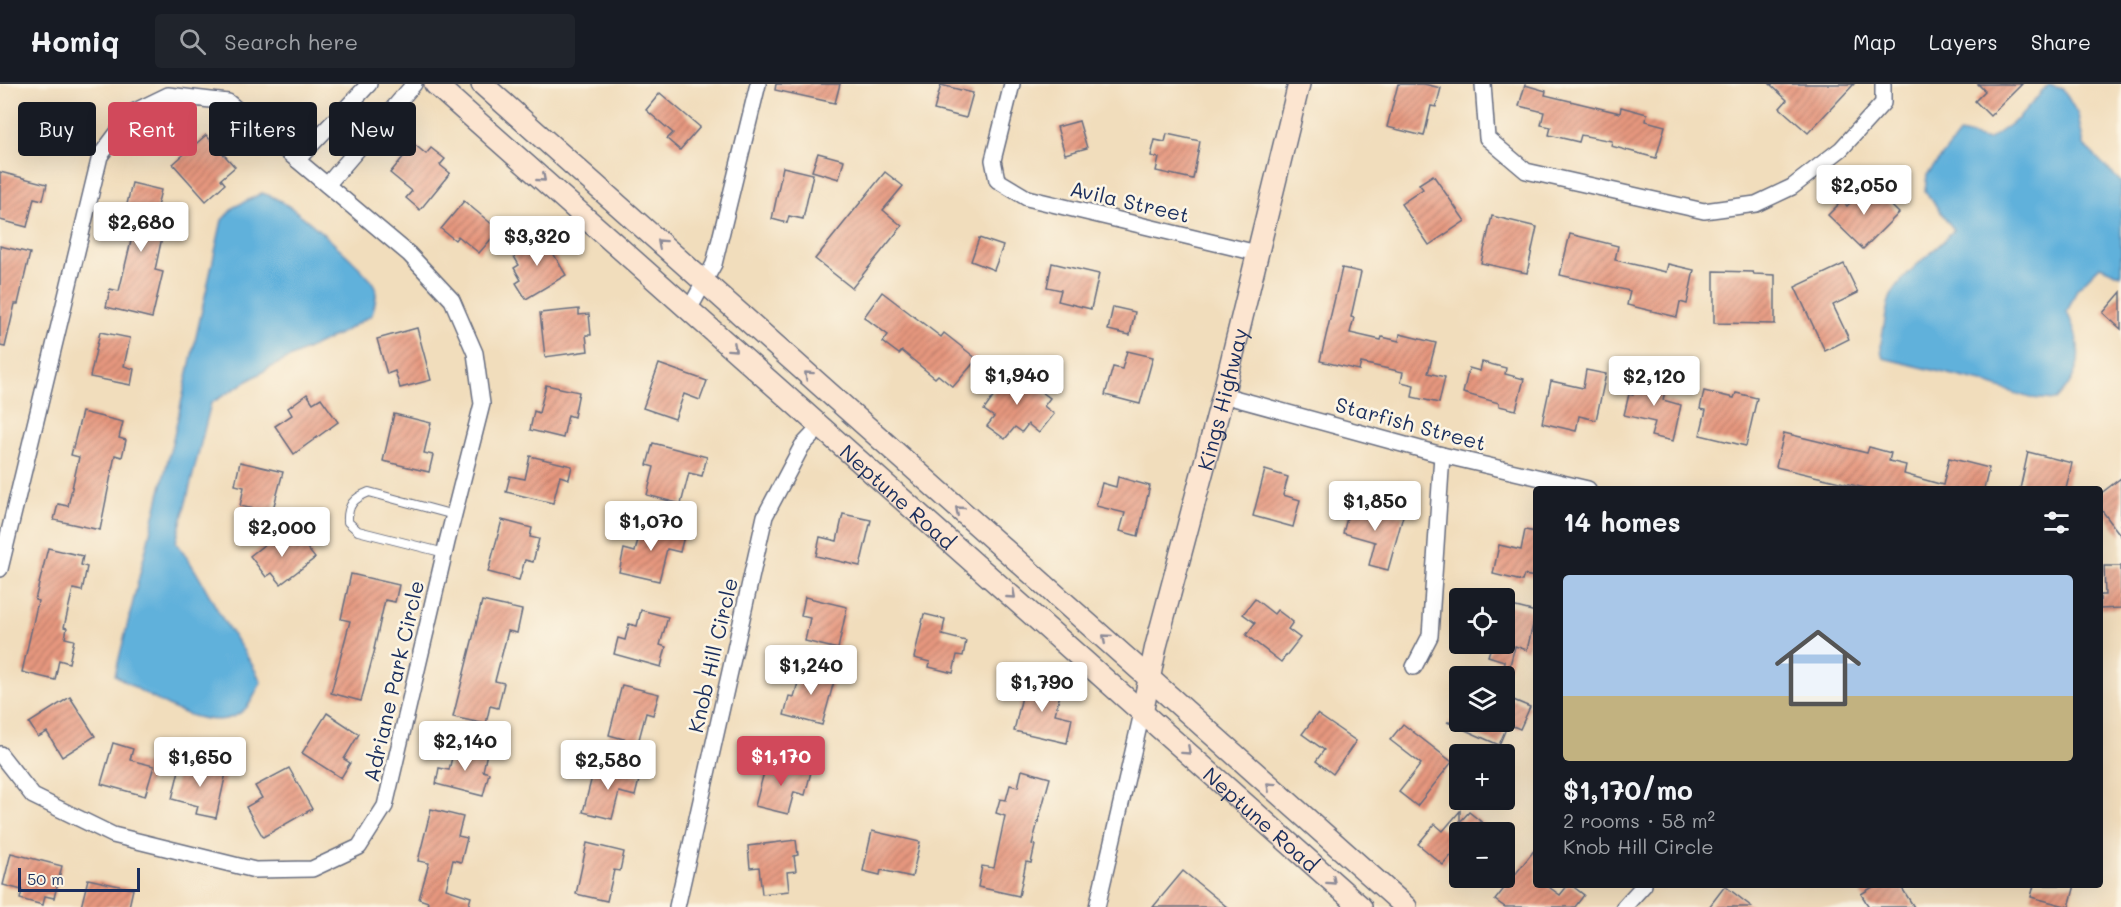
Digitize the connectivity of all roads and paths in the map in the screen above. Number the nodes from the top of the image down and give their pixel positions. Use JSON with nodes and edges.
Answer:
{"nodes":[{"id":1,"x":369,"y":84,"type":"edge"},
{"id":2,"x":414,"y":84,"type":"edge"},
{"id":3,"x":435,"y":84,"type":"edge"},
{"id":4,"x":482,"y":84,"type":"edge"},
{"id":5,"x":758,"y":84,"type":"edge"},
{"id":6,"x":1012,"y":84,"type":"edge"},
{"id":7,"x":1299,"y":84,"type":"edge"},
{"id":8,"x":1483,"y":84,"type":"edge"},
{"id":9,"x":1882,"y":84,"type":"edge"},
{"id":10,"x":297,"y":160,"type":"junction"},
{"id":11,"x":327,"y":185,"type":"junction"},
{"id":12,"x":1257,"y":253,"type":"junction"},
{"id":13,"x":704,"y":283,"type":"junction"},
{"id":14,"x":690,"y":309,"type":"junction"},
{"id":15,"x":1223,"y":395,"type":"junction"},
{"id":16,"x":821,"y":426,"type":"junction"},
{"id":17,"x":1442,"y":454,"type":"junction"},
{"id":18,"x":1575,"y":486,"type":"edge"},
{"id":19,"x":454,"y":515,"type":"junction"},
{"id":20,"x":445,"y":553,"type":"junction"},
{"id":21,"x":0,"y":569,"type":"edge"},
{"id":22,"x":1414,"y":667,"type":"dead end"},
{"id":23,"x":1150,"y":677,"type":"junction"},
{"id":24,"x":1142,"y":713,"type":"junction"},
{"id":25,"x":0,"y":754,"type":"edge"},
{"id":26,"x":1641,"y":888,"type":"edge"},
{"id":27,"x":677,"y":907,"type":"edge"},
{"id":28,"x":1097,"y":907,"type":"edge"},
{"id":29,"x":1361,"y":907,"type":"edge"},
{"id":30,"x":1406,"y":907,"type":"edge"},
{"id":31,"x":1624,"y":907,"type":"edge"}],
"edges":[{"from":1,"to":10,"type":"street"},
{"from":2,"to":11,"type":"street"},
{"from":3,"to":14,"type":"main road","name":"Neptune Road","one_way":true},
{"from":13,"to":4,"type":"main road","name":"Neptune Road","one_way":true},
{"from":5,"to":13,"type":"street"},
{"from":6,"to":12,"type":"street","name":"Avila Street"},
{"from":7,"to":12,"type":"main road","name":"Kings Highway"},
{"from":8,"to":9,"type":"street"},
{"from":10,"to":11,"type":"street","name":"Adriane Park Circle"},
{"from":10,"to":21,"type":"street","name":"Adriane Park Circle"},
{"from":11,"to":19,"type":"street","name":"Adriane Park Circle"},
{"from":12,"to":15,"type":"main road","name":"Kings Highway"},
{"from":13,"to":14,"type":"street"},
{"from":23,"to":13,"type":"main road","name":"Neptune Road","one_way":true},
{"from":14,"to":16,"type":"main road","name":"Neptune Road","one_way":true},
{"from":15,"to":17,"type":"street","name":"Starfish Street"},
{"from":15,"to":23,"type":"main road","name":"Kings Highway"},
{"from":16,"to":24,"type":"main road","name":"Neptune Road","one_way":true},
{"from":16,"to":27,"type":"street","name":"Knob Hill Circle"},
{"from":17,"to":18,"type":"street","name":"Starfish Street"},
{"from":17,"to":22,"type":"street"},
{"from":19,"to":20,"type":"street","name":"Adriane Park Circle"},
{"from":19,"to":20,"type":"lane"},
{"from":20,"to":25,"type":"street","name":"Adriane Park Circle"},
{"from":23,"to":24,"type":"main road","name":"Kings Highway"},
{"from":30,"to":23,"type":"main road","name":"Neptune Road","one_way":true},
{"from":24,"to":28,"type":"street"},
{"from":24,"to":29,"type":"main road","name":"Neptune Road","one_way":true},
{"from":26,"to":31,"type":"street"}]}
